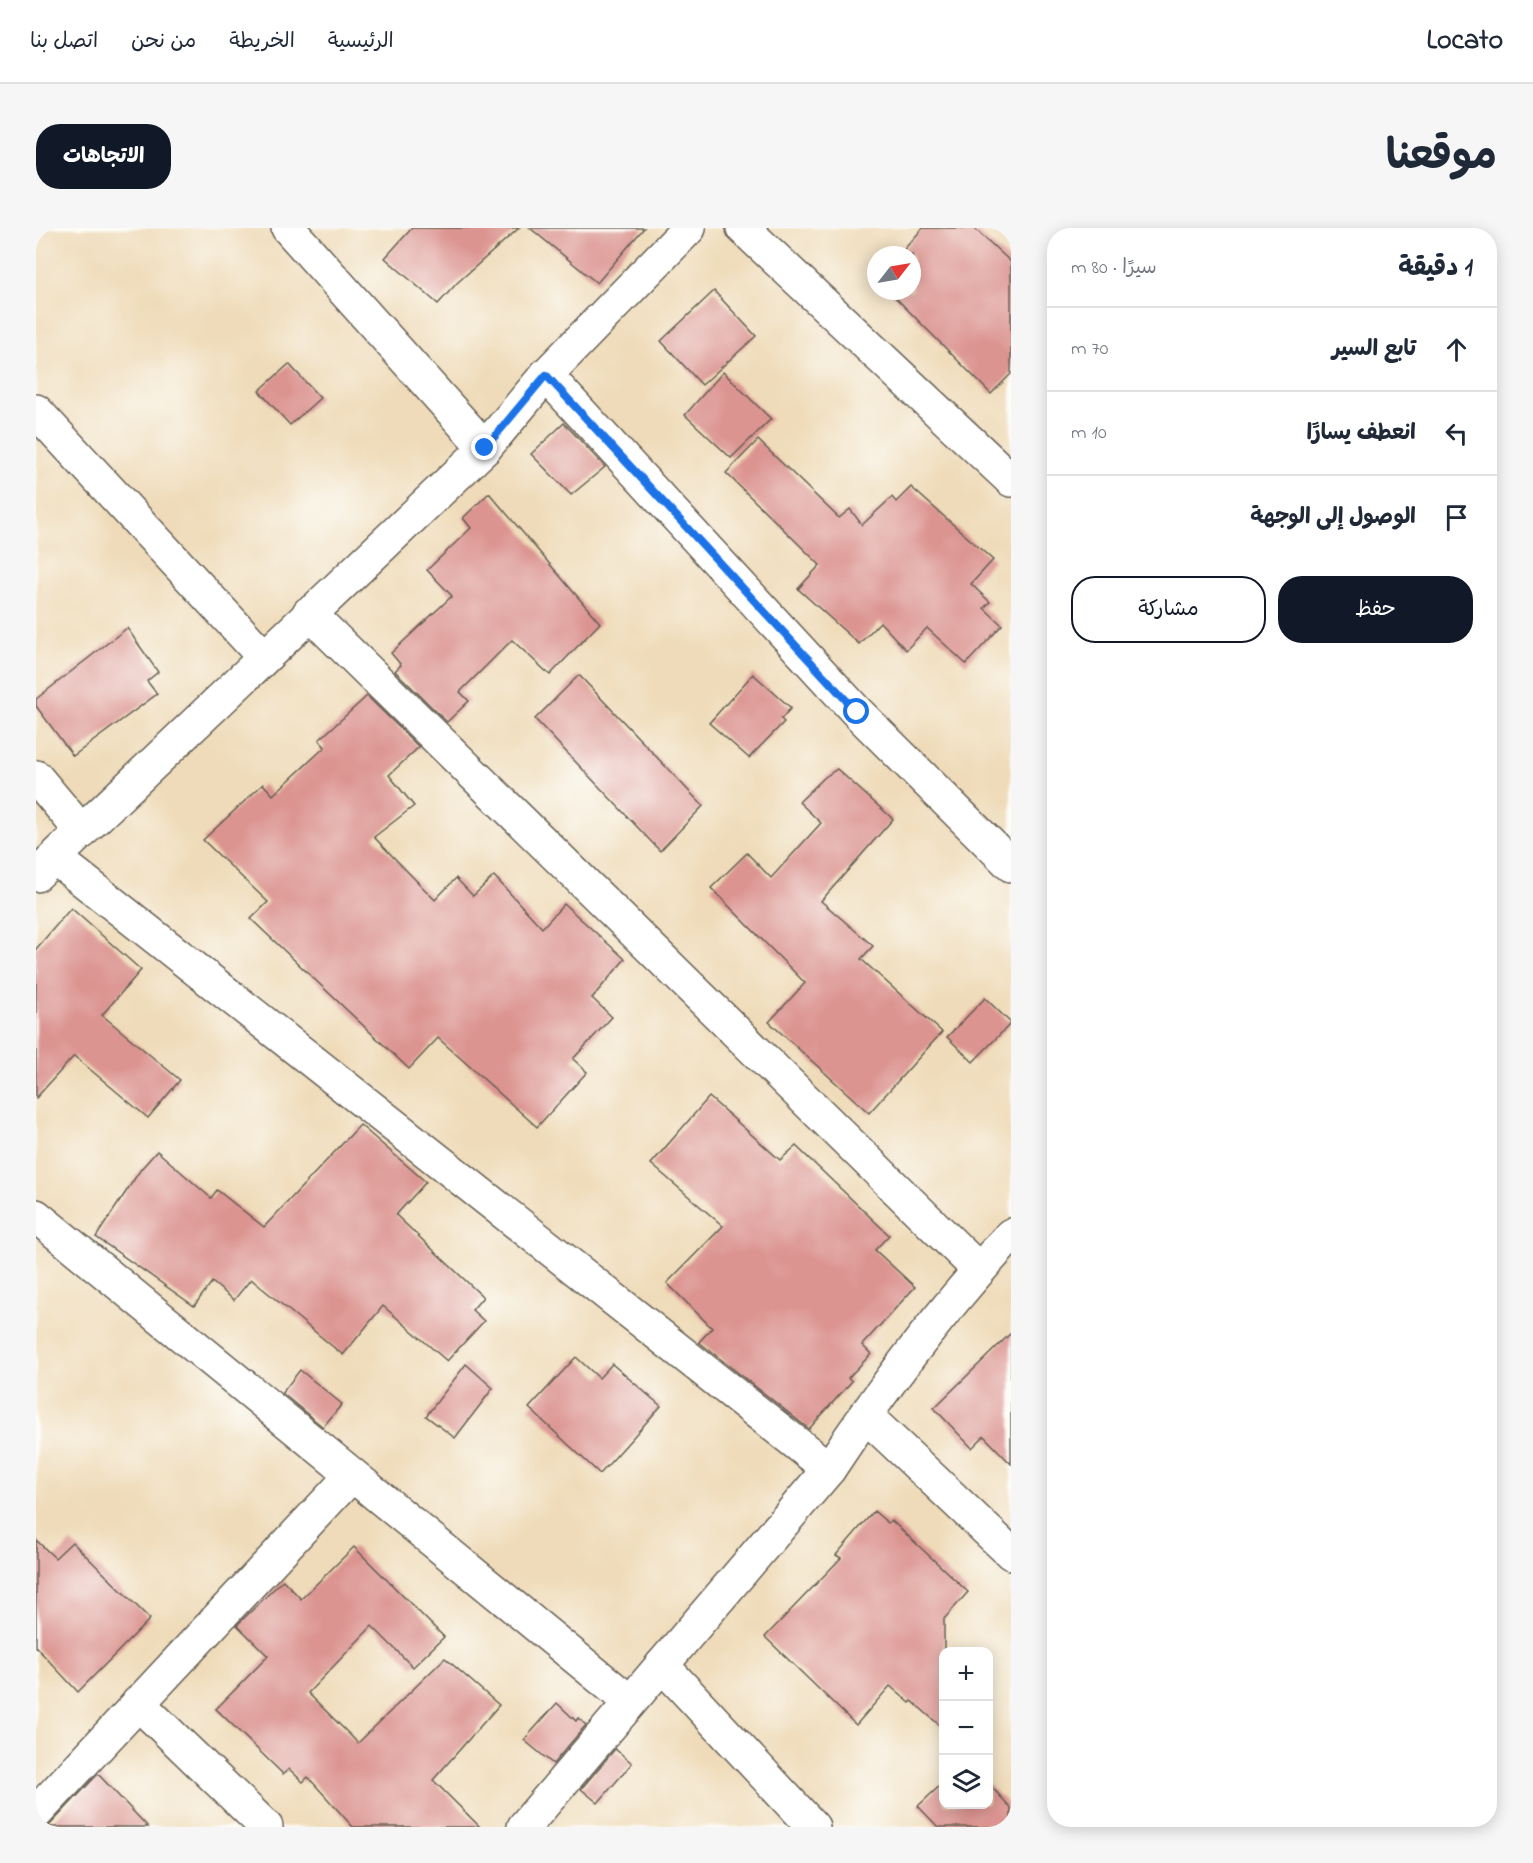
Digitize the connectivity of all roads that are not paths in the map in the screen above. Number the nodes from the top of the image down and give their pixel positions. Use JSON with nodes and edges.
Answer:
{"nodes":[{"id":1,"x":288,"y":228,"type":"edge"},
{"id":2,"x":689,"y":228,"type":"edge"},
{"id":3,"x":743,"y":228,"type":"edge"},
{"id":4,"x":546,"y":375,"type":"junction"},
{"id":5,"x":36,"y":411,"type":"edge"},
{"id":6,"x":485,"y":448,"type":"junction"},
{"id":7,"x":1011,"y":480,"type":"edge"},
{"id":8,"x":309,"y":613,"type":"junction"},
{"id":9,"x":264,"y":657,"type":"junction"},
{"id":10,"x":36,"y":777,"type":"edge"},
{"id":11,"x":82,"y":832,"type":"junction"},
{"id":12,"x":1011,"y":865,"type":"edge"},
{"id":13,"x":45,"y":866,"type":"edge"},
{"id":14,"x":36,"y":1216,"type":"edge"},
{"id":15,"x":1011,"y":1235,"type":"edge"},
{"id":16,"x":978,"y":1270,"type":"junction"},
{"id":17,"x":865,"y":1415,"type":"junction"},
{"id":18,"x":830,"y":1469,"type":"junction"},
{"id":19,"x":352,"y":1475,"type":"junction"},
{"id":20,"x":1011,"y":1553,"type":"edge"},
{"id":21,"x":662,"y":1665,"type":"junction"},
{"id":22,"x":630,"y":1702,"type":"junction"},
{"id":23,"x":138,"y":1703,"type":"junction"},
{"id":24,"x":36,"y":1813,"type":"edge"},
{"id":25,"x":266,"y":1827,"type":"edge"},
{"id":26,"x":524,"y":1827,"type":"edge"},
{"id":27,"x":813,"y":1827,"type":"edge"}],
"edges":[{"from":1,"to":6,"type":"street"},
{"from":2,"to":4,"type":"street"},
{"from":3,"to":7,"type":"street"},
{"from":4,"to":6,"type":"street"},
{"from":4,"to":12,"type":"street"},
{"from":5,"to":9,"type":"street"},
{"from":6,"to":8,"type":"street"},
{"from":8,"to":9,"type":"street"},
{"from":8,"to":16,"type":"street"},
{"from":9,"to":11,"type":"street"},
{"from":10,"to":11,"type":"street"},
{"from":11,"to":13,"type":"street"},
{"from":13,"to":18,"type":"street"},
{"from":14,"to":19,"type":"street"},
{"from":15,"to":16,"type":"street"},
{"from":16,"to":17,"type":"street"},
{"from":17,"to":18,"type":"street"},
{"from":17,"to":20,"type":"street"},
{"from":18,"to":21,"type":"street"},
{"from":19,"to":22,"type":"street"},
{"from":19,"to":23,"type":"street"},
{"from":21,"to":22,"type":"street"},
{"from":21,"to":27,"type":"street"},
{"from":22,"to":26,"type":"street"},
{"from":23,"to":24,"type":"street"},
{"from":23,"to":25,"type":"street"}]}
